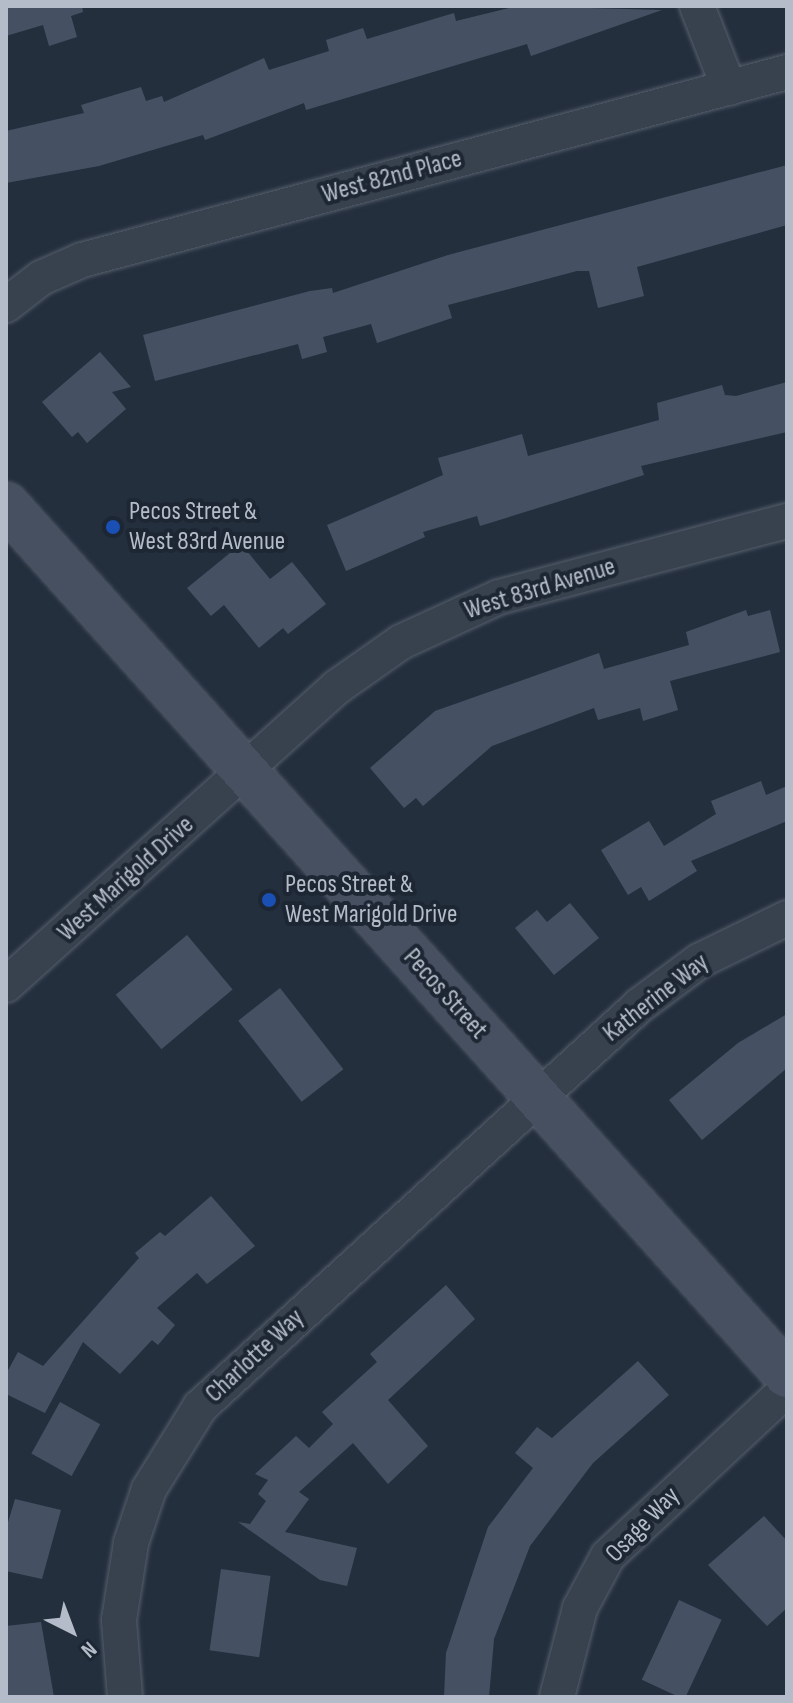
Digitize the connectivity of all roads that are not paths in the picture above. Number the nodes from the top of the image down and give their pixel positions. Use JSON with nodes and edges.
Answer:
{"nodes":[{"id":1,"x":697,"y":6,"type":"edge"},
{"id":2,"x":787,"y":72,"type":"edge"},
{"id":3,"x":729,"y":88,"type":"junction"},
{"id":4,"x":6,"y":305,"type":"edge"},
{"id":5,"x":6,"y":505,"type":"edge"},
{"id":6,"x":787,"y":521,"type":"edge"},
{"id":7,"x":245,"y":772,"type":"junction"},
{"id":8,"x":787,"y":918,"type":"edge"},
{"id":9,"x":6,"y":985,"type":"edge"},
{"id":10,"x":538,"y":1098,"type":"junction"},
{"id":11,"x":787,"y":1375,"type":"edge"},
{"id":12,"x":787,"y":1389,"type":"edge"},
{"id":13,"x":125,"y":1697,"type":"edge"},
{"id":14,"x":557,"y":1697,"type":"edge"}],
"edges":[{"from":1,"to":3,"type":"street"},
{"from":2,"to":3,"type":"street","name":"West 82nd Place"},
{"from":3,"to":4,"type":"street","name":"West 82nd Place"},
{"from":5,"to":7,"type":"main road","name":"Pecos Street"},
{"from":6,"to":7,"type":"street","name":"West 83rd Avenue"},
{"from":7,"to":9,"type":"street","name":"West Marigold Drive"},
{"from":7,"to":10,"type":"main road","name":"Pecos Street"},
{"from":8,"to":10,"type":"street","name":"Katherine Way"},
{"from":10,"to":11,"type":"main road","name":"Pecos Street"},
{"from":10,"to":13,"type":"street","name":"Charlotte Way"},
{"from":12,"to":14,"type":"street","name":"Osage Way"}]}
